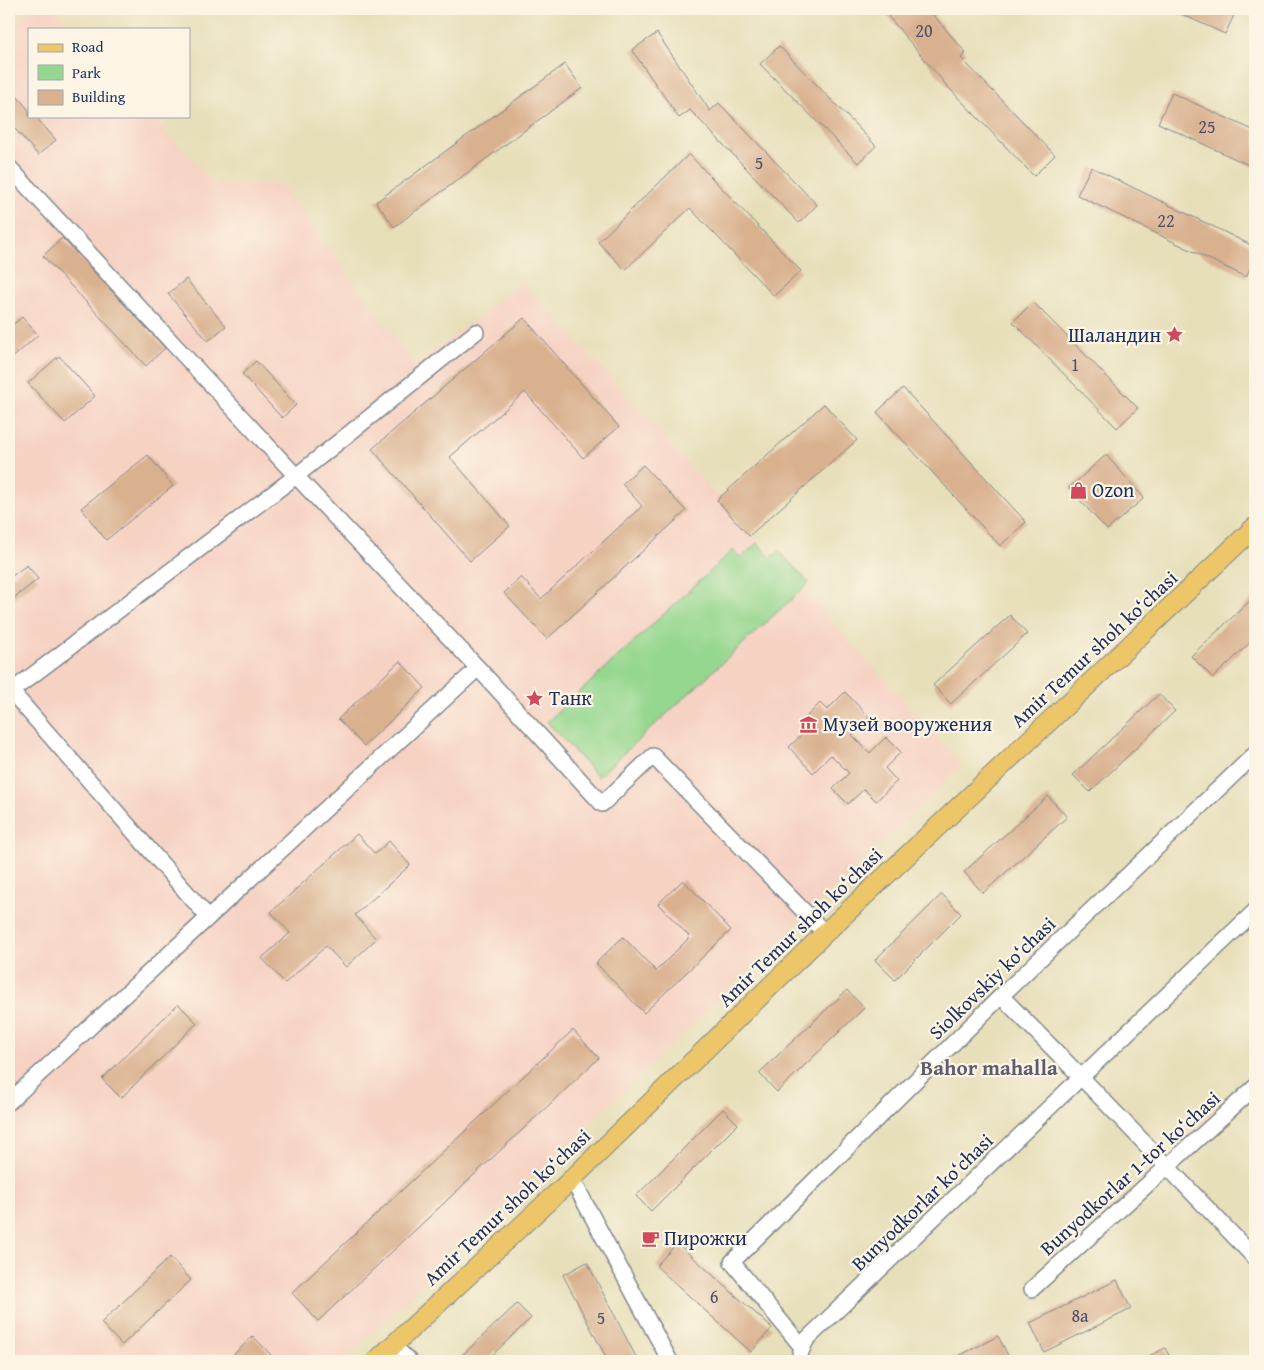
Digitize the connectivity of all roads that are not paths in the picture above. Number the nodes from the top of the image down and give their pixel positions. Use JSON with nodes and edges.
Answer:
{"nodes":[{"id":1,"x":9,"y":167,"type":"edge"},
{"id":2,"x":476,"y":332,"type":"dead end"},
{"id":3,"x":296,"y":476,"type":"junction"},
{"id":4,"x":1255,"y":527,"type":"edge"},
{"id":5,"x":478,"y":668,"type":"junction"},
{"id":6,"x":10,"y":692,"type":"edge"},
{"id":7,"x":1255,"y":754,"type":"edge"},
{"id":8,"x":1255,"y":911,"type":"edge"},
{"id":9,"x":208,"y":917,"type":"junction"},
{"id":10,"x":825,"y":933,"type":"junction"},
{"id":11,"x":1001,"y":996,"type":"junction"},
{"id":12,"x":1081,"y":1077,"type":"junction"},
{"id":13,"x":1255,"y":1087,"type":"edge"},
{"id":14,"x":9,"y":1102,"type":"edge"},
{"id":15,"x":1168,"y":1167,"type":"junction"},
{"id":16,"x":572,"y":1178,"type":"junction"},
{"id":17,"x":1255,"y":1258,"type":"edge"},
{"id":18,"x":1032,"y":1289,"type":"dead end"},
{"id":19,"x":393,"y":1345,"type":"junction"},
{"id":20,"x":801,"y":1354,"type":"edge"},
{"id":21,"x":376,"y":1361,"type":"edge"},
{"id":22,"x":409,"y":1361,"type":"edge"},
{"id":23,"x":670,"y":1361,"type":"edge"}],
"edges":[{"from":1,"to":3,"type":"street"},
{"from":2,"to":3,"type":"street"},
{"from":3,"to":5,"type":"street"},
{"from":3,"to":6,"type":"street"},
{"from":4,"to":10,"type":"main road","name":"Amir Temur shoh ko‘chasi"},
{"from":5,"to":9,"type":"street"},
{"from":5,"to":10,"type":"street"},
{"from":6,"to":9,"type":"street"},
{"from":7,"to":11,"type":"street","name":"Siolkovskiy ko‘chasi"},
{"from":8,"to":12,"type":"street","name":"Bunyodkorlar ko‘chasi"},
{"from":9,"to":14,"type":"street"},
{"from":10,"to":16,"type":"main road","name":"Amir Temur shoh ko‘chasi"},
{"from":11,"to":12,"type":"street"},
{"from":11,"to":20,"type":"street","name":"Siolkovskiy ko‘chasi"},
{"from":12,"to":15,"type":"street"},
{"from":12,"to":20,"type":"street","name":"Bunyodkorlar ko‘chasi"},
{"from":13,"to":15,"type":"street","name":"Bunyodkorlar 1-tor ko‘chasi"},
{"from":15,"to":17,"type":"street"},
{"from":15,"to":18,"type":"street","name":"Bunyodkorlar 1-tor ko‘chasi"},
{"from":16,"to":19,"type":"main road","name":"Amir Temur shoh ko‘chasi"},
{"from":16,"to":23,"type":"street"},
{"from":19,"to":21,"type":"main road","name":"Amir Temur shoh ko‘chasi"},
{"from":19,"to":22,"type":"street"}]}
